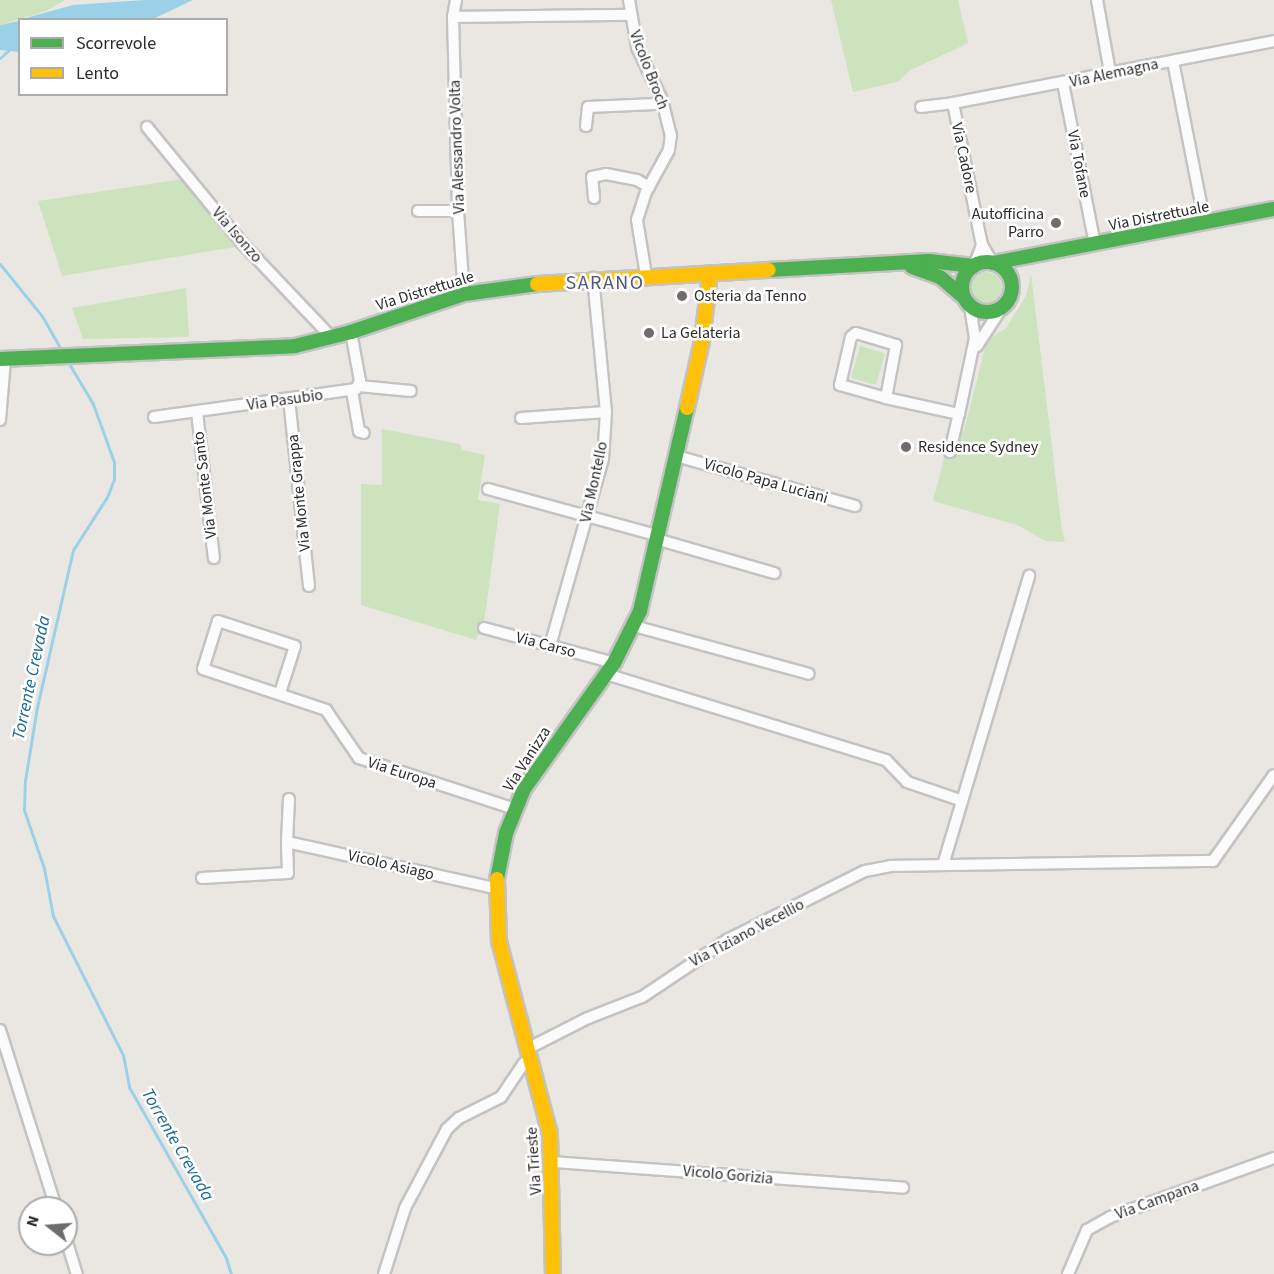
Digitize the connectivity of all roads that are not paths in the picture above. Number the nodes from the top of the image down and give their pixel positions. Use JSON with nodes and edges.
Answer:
{"nodes":[{"id":1,"x":456,"y":0,"type":"edge"},
{"id":2,"x":629,"y":0,"type":"edge"},
{"id":3,"x":1097,"y":0,"type":"edge"},
{"id":4,"x":629,"y":15,"type":"junction"},
{"id":5,"x":453,"y":17,"type":"junction"},
{"id":6,"x":1274,"y":41,"type":"edge"},
{"id":7,"x":1173,"y":60,"type":"junction"},
{"id":8,"x":1110,"y":72,"type":"junction"},
{"id":9,"x":1063,"y":83,"type":"junction"},
{"id":10,"x":662,"y":100,"type":"junction"},
{"id":11,"x":953,"y":103,"type":"junction"},
{"id":12,"x":921,"y":107,"type":"dead end"},
{"id":13,"x":586,"y":126,"type":"dead end"},
{"id":14,"x":147,"y":127,"type":"dead end"},
{"id":15,"x":649,"y":187,"type":"junction"},
{"id":16,"x":594,"y":198,"type":"dead end"},
{"id":17,"x":1274,"y":209,"type":"edge"},
{"id":18,"x":418,"y":211,"type":"dead end"},
{"id":19,"x":458,"y":211,"type":"junction"},
{"id":20,"x":1205,"y":224,"type":"junction"},
{"id":21,"x":982,"y":245,"type":"junction"},
{"id":22,"x":1095,"y":245,"type":"junction"},
{"id":23,"x":1049,"y":252,"type":"junction"},
{"id":24,"x":891,"y":263,"type":"junction"},
{"id":25,"x":993,"y":263,"type":"junction"},
{"id":26,"x":974,"y":266,"type":"junction"},
{"id":27,"x":710,"y":273,"type":"junction"},
{"id":28,"x":646,"y":275,"type":"junction"},
{"id":29,"x":592,"y":278,"type":"junction"},
{"id":30,"x":1011,"y":280,"type":"junction"},
{"id":31,"x":464,"y":294,"type":"junction"},
{"id":32,"x":967,"y":301,"type":"junction"},
{"id":33,"x":1003,"y":306,"type":"junction"},
{"id":34,"x":351,"y":332,"type":"junction"},
{"id":35,"x":332,"y":338,"type":"junction"},
{"id":36,"x":974,"y":354,"type":"junction"},
{"id":37,"x":3,"y":359,"type":"edge"},
{"id":38,"x":356,"y":388,"type":"junction"},
{"id":39,"x":411,"y":392,"type":"dead end"},
{"id":40,"x":886,"y":398,"type":"junction"},
{"id":41,"x":289,"y":399,"type":"junction"},
{"id":42,"x":197,"y":412,"type":"junction"},
{"id":43,"x":606,"y":412,"type":"junction"},
{"id":44,"x":959,"y":414,"type":"junction"},
{"id":45,"x":154,"y":417,"type":"dead end"},
{"id":46,"x":521,"y":418,"type":"dead end"},
{"id":47,"x":0,"y":420,"type":"edge"},
{"id":48,"x":364,"y":433,"type":"dead end"},
{"id":49,"x":950,"y":452,"type":"dead end"},
{"id":50,"x":676,"y":456,"type":"junction"},
{"id":51,"x":488,"y":489,"type":"dead end"},
{"id":52,"x":855,"y":506,"type":"dead end"},
{"id":53,"x":587,"y":517,"type":"junction"},
{"id":54,"x":658,"y":538,"type":"junction"},
{"id":55,"x":214,"y":558,"type":"dead end"},
{"id":56,"x":774,"y":573,"type":"dead end"},
{"id":57,"x":1029,"y":576,"type":"dead end"},
{"id":58,"x":309,"y":586,"type":"dead end"},
{"id":59,"x":634,"y":626,"type":"junction"},
{"id":60,"x":484,"y":628,"type":"dead end"},
{"id":61,"x":550,"y":646,"type":"junction"},
{"id":62,"x":607,"y":668,"type":"junction"},
{"id":63,"x":809,"y":674,"type":"dead end"},
{"id":64,"x":280,"y":693,"type":"junction"},
{"id":65,"x":1274,"y":775,"type":"edge"},
{"id":66,"x":289,"y":799,"type":"dead end"},
{"id":67,"x":960,"y":800,"type":"junction"},
{"id":68,"x":515,"y":809,"type":"junction"},
{"id":69,"x":287,"y":842,"type":"junction"},
{"id":70,"x":943,"y":865,"type":"junction"},
{"id":71,"x":202,"y":878,"type":"dead end"},
{"id":72,"x":495,"y":888,"type":"junction"},
{"id":73,"x":0,"y":1030,"type":"edge"},
{"id":74,"x":531,"y":1053,"type":"junction"},
{"id":75,"x":1274,"y":1158,"type":"edge"},
{"id":76,"x":553,"y":1162,"type":"junction"},
{"id":77,"x":903,"y":1188,"type":"dead end"},
{"id":78,"x":52,"y":1196,"type":"edge"},
{"id":79,"x":71,"y":1256,"type":"edge"},
{"id":80,"x":77,"y":1274,"type":"edge"},
{"id":81,"x":384,"y":1274,"type":"edge"},
{"id":82,"x":554,"y":1274,"type":"edge"},
{"id":83,"x":1068,"y":1274,"type":"edge"}],
"edges":[{"from":1,"to":5,"type":"street","name":"Via Alessandro Volta"},
{"from":2,"to":4,"type":"street","name":"Vicolo Broch"},
{"from":3,"to":8,"type":"street"},
{"from":4,"to":5,"type":"street"},
{"from":4,"to":10,"type":"street","name":"Vicolo Broch"},
{"from":5,"to":19,"type":"street","name":"Via Alessandro Volta"},
{"from":6,"to":7,"type":"street","name":"Via Alemagna"},
{"from":7,"to":8,"type":"street","name":"Via Alemagna"},
{"from":7,"to":20,"type":"street"},
{"from":8,"to":9,"type":"street","name":"Via Alemagna"},
{"from":9,"to":11,"type":"street","name":"Via Alemagna"},
{"from":9,"to":22,"type":"street","name":"Via Tofane"},
{"from":10,"to":13,"type":"street"},
{"from":10,"to":15,"type":"street","name":"Vicolo Broch"},
{"from":11,"to":12,"type":"street","name":"Via Cadore"},
{"from":11,"to":21,"type":"street","name":"Via Cadore"},
{"from":14,"to":35,"type":"street","name":"Via Isonzo"},
{"from":15,"to":16,"type":"street"},
{"from":15,"to":28,"type":"street","name":"Vicolo Broch"},
{"from":17,"to":20,"type":"main road","name":"Via Distrettuale"},
{"from":18,"to":19,"type":"street"},
{"from":19,"to":31,"type":"street","name":"Via Alessandro Volta"},
{"from":20,"to":22,"type":"main road","name":"Via Distrettuale"},
{"from":21,"to":25,"type":"street","name":"Via Cadore"},
{"from":21,"to":26,"type":"street"},
{"from":22,"to":23,"type":"main road","name":"Via Distrettuale"},
{"from":23,"to":25,"type":"main road","name":"Via Distrettuale"},
{"from":23,"to":30,"type":"main road"},
{"from":24,"to":26,"type":"main road"},
{"from":24,"to":27,"type":"main road","name":"Via Distrettuale"},
{"from":24,"to":32,"type":"main road"},
{"from":25,"to":26,"type":"main road"},
{"from":25,"to":30,"type":"main road"},
{"from":26,"to":32,"type":"main road"},
{"from":27,"to":28,"type":"main road","name":"Via Distrettuale"},
{"from":27,"to":50,"type":"main road","name":"Via Vanizza"},
{"from":28,"to":29,"type":"main road","name":"Via Distrettuale"},
{"from":29,"to":31,"type":"main road","name":"Via Distrettuale"},
{"from":29,"to":43,"type":"street","name":"Via Montello"},
{"from":30,"to":33,"type":"main road"},
{"from":31,"to":34,"type":"main road","name":"Via Distrettuale"},
{"from":32,"to":33,"type":"main road"},
{"from":32,"to":36,"type":"street"},
{"from":33,"to":36,"type":"street"},
{"from":34,"to":35,"type":"main road","name":"Via Distrettuale"},
{"from":34,"to":38,"type":"street"},
{"from":35,"to":37,"type":"main road","name":"Via Distrettuale"},
{"from":36,"to":44,"type":"street"},
{"from":37,"to":47,"type":"street"},
{"from":38,"to":39,"type":"street","name":"Via Pasubio"},
{"from":38,"to":41,"type":"street","name":"Via Pasubio"},
{"from":38,"to":48,"type":"street"},
{"from":40,"to":40,"type":"street"},
{"from":40,"to":44,"type":"street"},
{"from":41,"to":42,"type":"street","name":"Via Pasubio"},
{"from":41,"to":58,"type":"street","name":"Via Monte Grappa"},
{"from":42,"to":45,"type":"street","name":"Via Pasubio"},
{"from":42,"to":55,"type":"street","name":"Via Monte Santo"},
{"from":43,"to":46,"type":"street"},
{"from":43,"to":53,"type":"street","name":"Via Montello"},
{"from":44,"to":49,"type":"street"},
{"from":50,"to":52,"type":"street","name":"Vicolo Papa Luciani"},
{"from":50,"to":54,"type":"main road","name":"Via Vanizza"},
{"from":51,"to":53,"type":"street"},
{"from":53,"to":54,"type":"street"},
{"from":53,"to":61,"type":"street","name":"Via Montello"},
{"from":54,"to":56,"type":"street"},
{"from":54,"to":59,"type":"main road","name":"Via Vanizza"},
{"from":57,"to":67,"type":"street"},
{"from":59,"to":62,"type":"main road","name":"Via Vanizza"},
{"from":59,"to":63,"type":"street"},
{"from":60,"to":61,"type":"street","name":"Via Carso"},
{"from":61,"to":62,"type":"street","name":"Via Carso"},
{"from":62,"to":67,"type":"street"},
{"from":62,"to":68,"type":"main road","name":"Via Vanizza"},
{"from":64,"to":64,"type":"street","name":"Via Europa"},
{"from":64,"to":68,"type":"street","name":"Via Europa"},
{"from":65,"to":70,"type":"street","name":"Via Tiziano Vecellio"},
{"from":66,"to":69,"type":"street"},
{"from":67,"to":70,"type":"street"},
{"from":68,"to":72,"type":"main road","name":"Via Vanizza"},
{"from":69,"to":71,"type":"street"},
{"from":69,"to":72,"type":"street","name":"Vicolo Asiago"},
{"from":70,"to":74,"type":"street","name":"Via Tiziano Vecellio"},
{"from":72,"to":74,"type":"main road","name":"Via Vanizza"},
{"from":73,"to":78,"type":"street"},
{"from":74,"to":76,"type":"main road","name":"Via Trieste"},
{"from":74,"to":81,"type":"street","name":"Via Tiziano Vecellio"},
{"from":75,"to":83,"type":"street","name":"Via Campana"},
{"from":76,"to":77,"type":"street","name":"Vicolo Gorizia"},
{"from":76,"to":82,"type":"main road","name":"Via Trieste"},
{"from":79,"to":80,"type":"street"}]}
